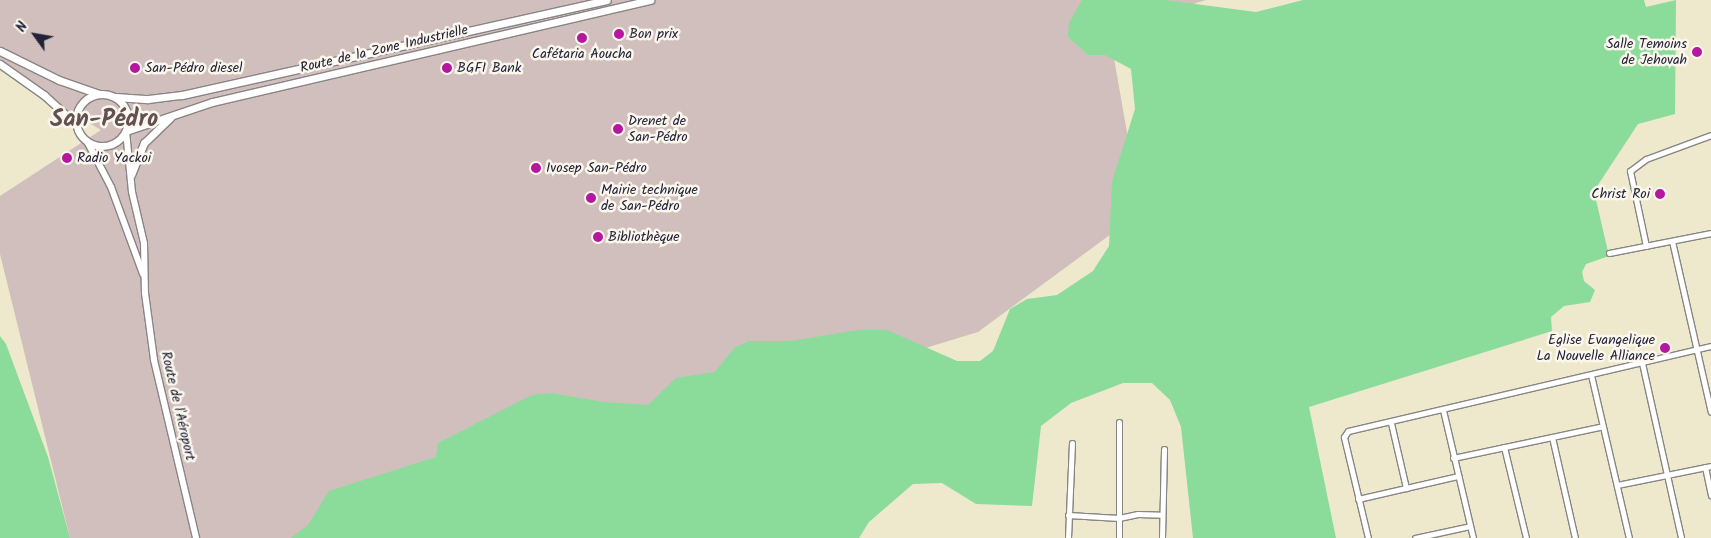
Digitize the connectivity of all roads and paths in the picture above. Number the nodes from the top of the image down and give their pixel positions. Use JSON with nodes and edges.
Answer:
{"nodes":[{"id":1,"x":606,"y":0,"type":"edge"},
{"id":2,"x":650,"y":0,"type":"edge"},
{"id":3,"x":0,"y":51,"type":"edge"},
{"id":4,"x":0,"y":64,"type":"edge"},
{"id":5,"x":99,"y":94,"type":"junction"},
{"id":6,"x":116,"y":97,"type":"junction"},
{"id":7,"x":175,"y":113,"type":"junction"},
{"id":8,"x":77,"y":125,"type":"junction"},
{"id":9,"x":126,"y":131,"type":"junction"},
{"id":10,"x":1711,"y":135,"type":"edge"},
{"id":11,"x":87,"y":141,"type":"junction"},
{"id":12,"x":131,"y":175,"type":"junction"},
{"id":13,"x":1711,"y":234,"type":"edge"},
{"id":14,"x":1672,"y":241,"type":"junction"},
{"id":15,"x":1646,"y":246,"type":"junction"},
{"id":16,"x":1609,"y":253,"type":"dead end"},
{"id":17,"x":144,"y":277,"type":"junction"},
{"id":18,"x":1711,"y":346,"type":"edge"},
{"id":19,"x":1698,"y":349,"type":"junction"},
{"id":20,"x":1642,"y":363,"type":"junction"},
{"id":21,"x":1591,"y":375,"type":"junction"},
{"id":22,"x":1443,"y":410,"type":"junction"},
{"id":23,"x":1711,"y":412,"type":"edge"},
{"id":24,"x":1119,"y":422,"type":"dead end"},
{"id":25,"x":1392,"y":423,"type":"junction"},
{"id":26,"x":1603,"y":426,"type":"junction"},
{"id":27,"x":1552,"y":437,"type":"junction"},
{"id":28,"x":1072,"y":443,"type":"dead end"},
{"id":29,"x":1504,"y":447,"type":"junction"},
{"id":30,"x":1164,"y":449,"type":"dead end"},
{"id":31,"x":1453,"y":458,"type":"junction"},
{"id":32,"x":1708,"y":466,"type":"edge"},
{"id":33,"x":1668,"y":474,"type":"junction"},
{"id":34,"x":1458,"y":476,"type":"junction"},
{"id":35,"x":1617,"y":485,"type":"junction"},
{"id":36,"x":1406,"y":488,"type":"junction"},
{"id":37,"x":1711,"y":495,"type":"edge"},
{"id":38,"x":1358,"y":499,"type":"junction"},
{"id":39,"x":1162,"y":515,"type":"junction"},
{"id":40,"x":1068,"y":516,"type":"junction"},
{"id":41,"x":1119,"y":518,"type":"junction"},
{"id":42,"x":1470,"y":526,"type":"junction"},
{"id":43,"x":196,"y":538,"type":"edge"},
{"id":44,"x":1068,"y":538,"type":"edge"},
{"id":45,"x":1119,"y":538,"type":"edge"},
{"id":46,"x":1162,"y":538,"type":"edge"},
{"id":47,"x":1368,"y":538,"type":"edge"},
{"id":48,"x":1420,"y":538,"type":"edge"},
{"id":49,"x":1473,"y":538,"type":"edge"},
{"id":50,"x":1526,"y":538,"type":"edge"},
{"id":51,"x":1575,"y":538,"type":"edge"},
{"id":52,"x":1629,"y":538,"type":"edge"},
{"id":53,"x":1681,"y":538,"type":"edge"}],
"edges":[{"from":1,"to":6,"type":"main road","name":"Route de la Zone Industrielle"},
{"from":2,"to":7,"type":"main road","name":"Route de la Zone Industrielle"},
{"from":3,"to":5,"type":"main road"},
{"from":4,"to":8,"type":"main road"},
{"from":5,"to":6,"type":"main road"},
{"from":5,"to":8,"type":"main road"},
{"from":6,"to":9,"type":"main road"},
{"from":7,"to":9,"type":"main road","name":"Route de la Zone Industrielle"},
{"from":7,"to":12,"type":"main road"},
{"from":8,"to":11,"type":"main road"},
{"from":9,"to":11,"type":"main road"},
{"from":9,"to":12,"type":"street","name":"Route de l'Aéroport"},
{"from":10,"to":15,"type":"street"},
{"from":11,"to":17,"type":"street","name":"Route de l'Aéroport"},
{"from":12,"to":17,"type":"street","name":"Route de l'Aéroport"},
{"from":13,"to":14,"type":"street"},
{"from":14,"to":15,"type":"street"},
{"from":14,"to":19,"type":"street"},
{"from":15,"to":16,"type":"street"},
{"from":17,"to":43,"type":"street","name":"Route de l'Aéroport"},
{"from":18,"to":19,"type":"street"},
{"from":19,"to":20,"type":"street"},
{"from":19,"to":23,"type":"street"},
{"from":20,"to":21,"type":"street"},
{"from":20,"to":33,"type":"street"},
{"from":21,"to":22,"type":"street"},
{"from":21,"to":26,"type":"street"},
{"from":22,"to":25,"type":"street"},
{"from":22,"to":31,"type":"street"},
{"from":24,"to":41,"type":"street"},
{"from":25,"to":36,"type":"street"},
{"from":25,"to":38,"type":"street"},
{"from":26,"to":27,"type":"street"},
{"from":26,"to":35,"type":"street"},
{"from":27,"to":29,"type":"street"},
{"from":27,"to":51,"type":"street"},
{"from":28,"to":40,"type":"street"},
{"from":29,"to":31,"type":"street"},
{"from":29,"to":50,"type":"street"},
{"from":30,"to":39,"type":"street"},
{"from":31,"to":34,"type":"street"},
{"from":32,"to":33,"type":"street"},
{"from":32,"to":37,"type":"street"},
{"from":33,"to":35,"type":"street"},
{"from":33,"to":53,"type":"street"},
{"from":34,"to":36,"type":"street"},
{"from":34,"to":42,"type":"street"},
{"from":35,"to":52,"type":"street"},
{"from":36,"to":38,"type":"street"},
{"from":38,"to":47,"type":"street"},
{"from":39,"to":41,"type":"street"},
{"from":39,"to":46,"type":"street"},
{"from":40,"to":41,"type":"street"},
{"from":40,"to":44,"type":"street"},
{"from":41,"to":45,"type":"street"},
{"from":42,"to":48,"type":"street"},
{"from":42,"to":49,"type":"street"}]}
